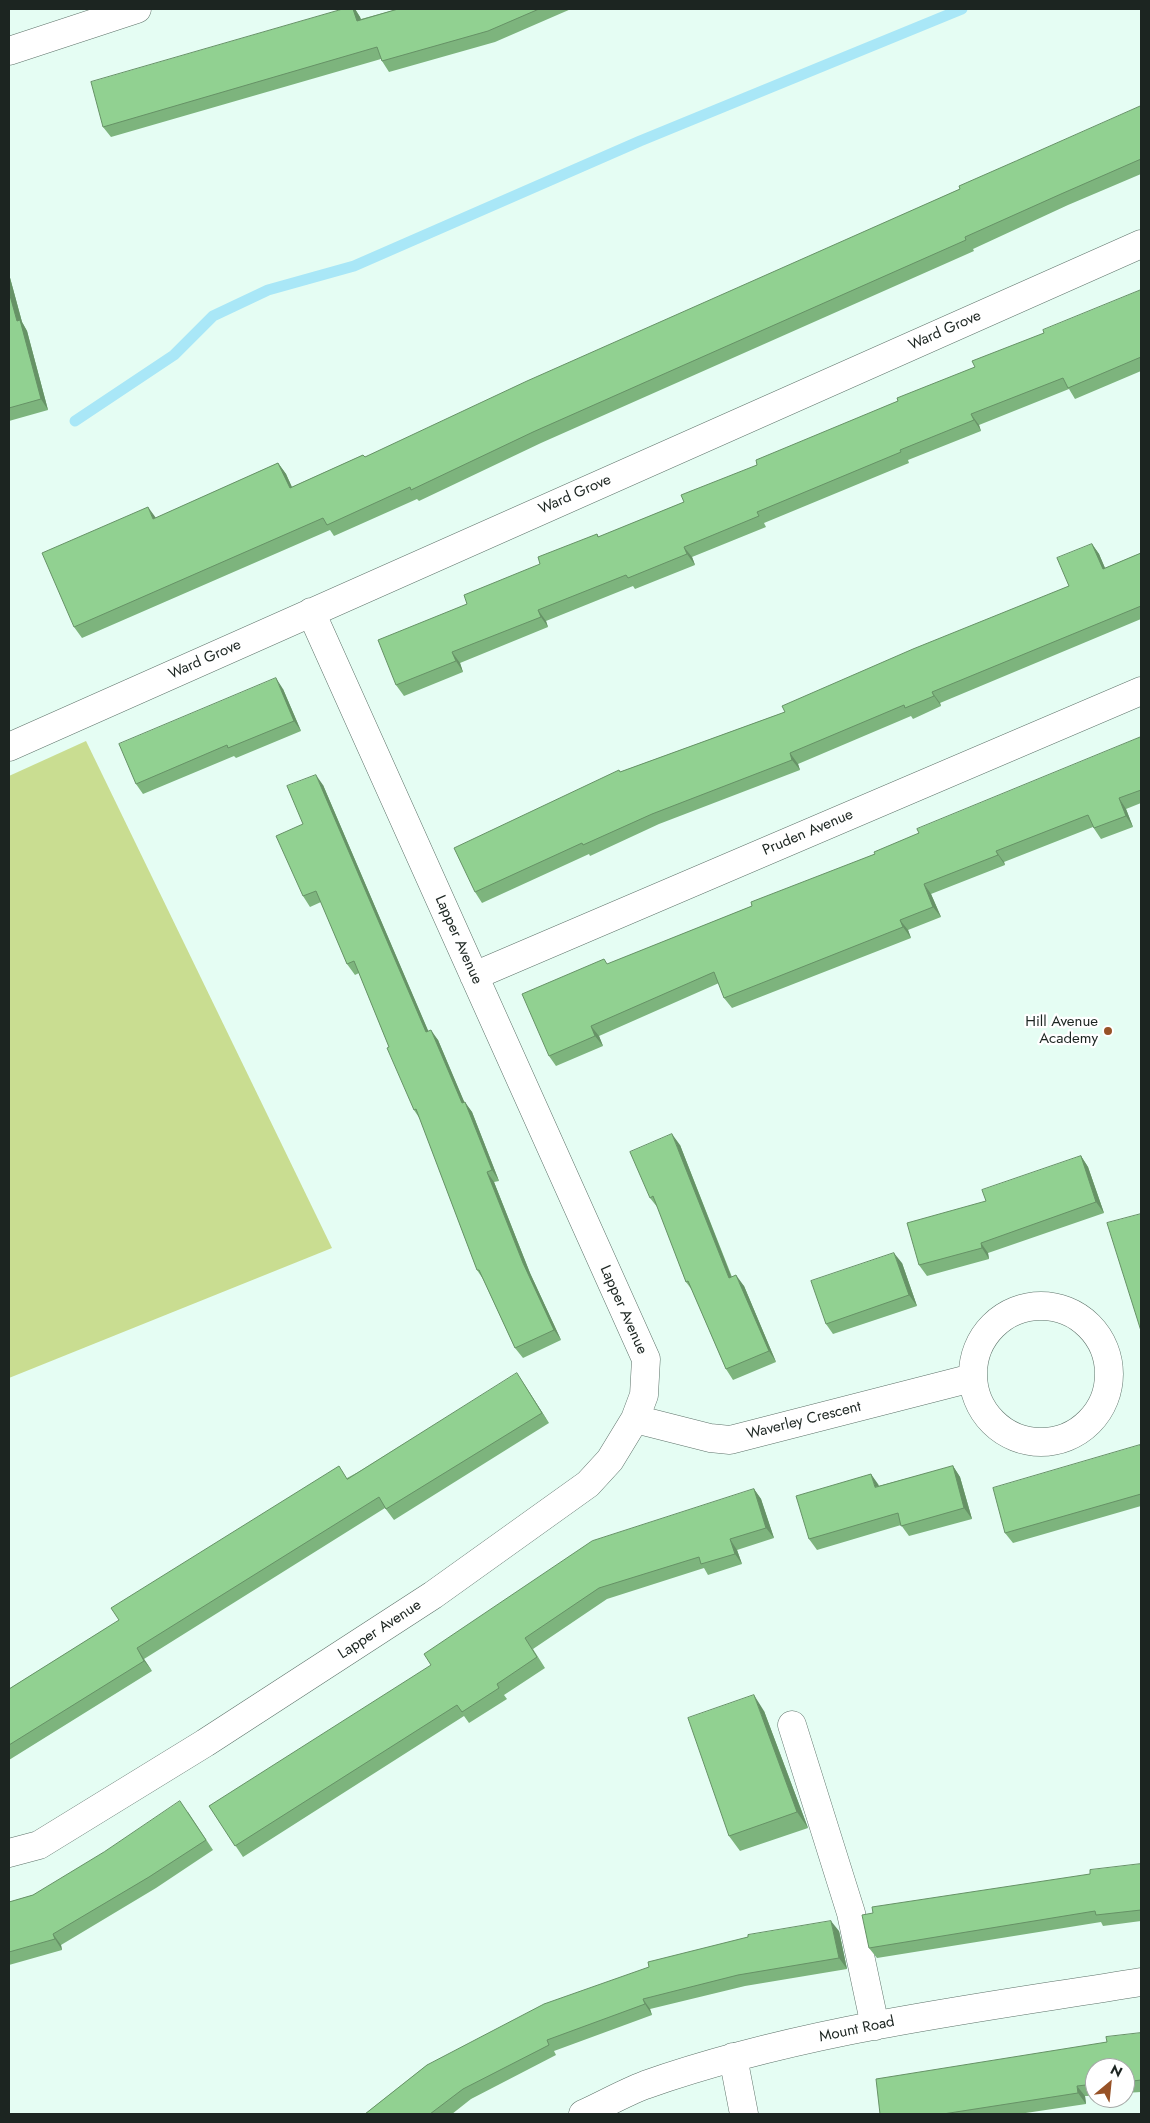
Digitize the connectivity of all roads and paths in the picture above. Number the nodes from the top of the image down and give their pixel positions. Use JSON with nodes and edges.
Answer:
{"nodes":[{"id":1,"x":137,"y":9,"type":"edge"},
{"id":2,"x":9,"y":50,"type":"edge"},
{"id":3,"x":1141,"y":244,"type":"edge"},
{"id":4,"x":310,"y":612,"type":"junction"},
{"id":5,"x":1141,"y":691,"type":"edge"},
{"id":6,"x":9,"y":747,"type":"edge"},
{"id":7,"x":474,"y":976,"type":"junction"},
{"id":8,"x":972,"y":1378,"type":"junction"},
{"id":9,"x":635,"y":1420,"type":"junction"},
{"id":10,"x":792,"y":1725,"type":"dead end"},
{"id":11,"x":9,"y":1853,"type":"edge"},
{"id":12,"x":1141,"y":1982,"type":"edge"},
{"id":13,"x":875,"y":2026,"type":"junction"},
{"id":14,"x":733,"y":2057,"type":"junction"},
{"id":15,"x":583,"y":2114,"type":"edge"},
{"id":16,"x":744,"y":2114,"type":"edge"}],
"edges":[{"from":1,"to":2,"type":"street"},
{"from":3,"to":4,"type":"street","name":"Ward Grove"},
{"from":4,"to":6,"type":"street","name":"Ward Grove"},
{"from":4,"to":7,"type":"street","name":"Lapper Avenue"},
{"from":5,"to":7,"type":"street","name":"Pruden Avenue"},
{"from":7,"to":9,"type":"street","name":"Lapper Avenue"},
{"from":8,"to":8,"type":"street"},
{"from":8,"to":9,"type":"street","name":"Waverley Crescent"},
{"from":9,"to":11,"type":"street","name":"Lapper Avenue"},
{"from":10,"to":13,"type":"street"},
{"from":12,"to":13,"type":"street","name":"Mount Road"},
{"from":13,"to":14,"type":"street","name":"Mount Road"},
{"from":14,"to":15,"type":"street","name":"Mount Road"},
{"from":14,"to":16,"type":"street"}]}
